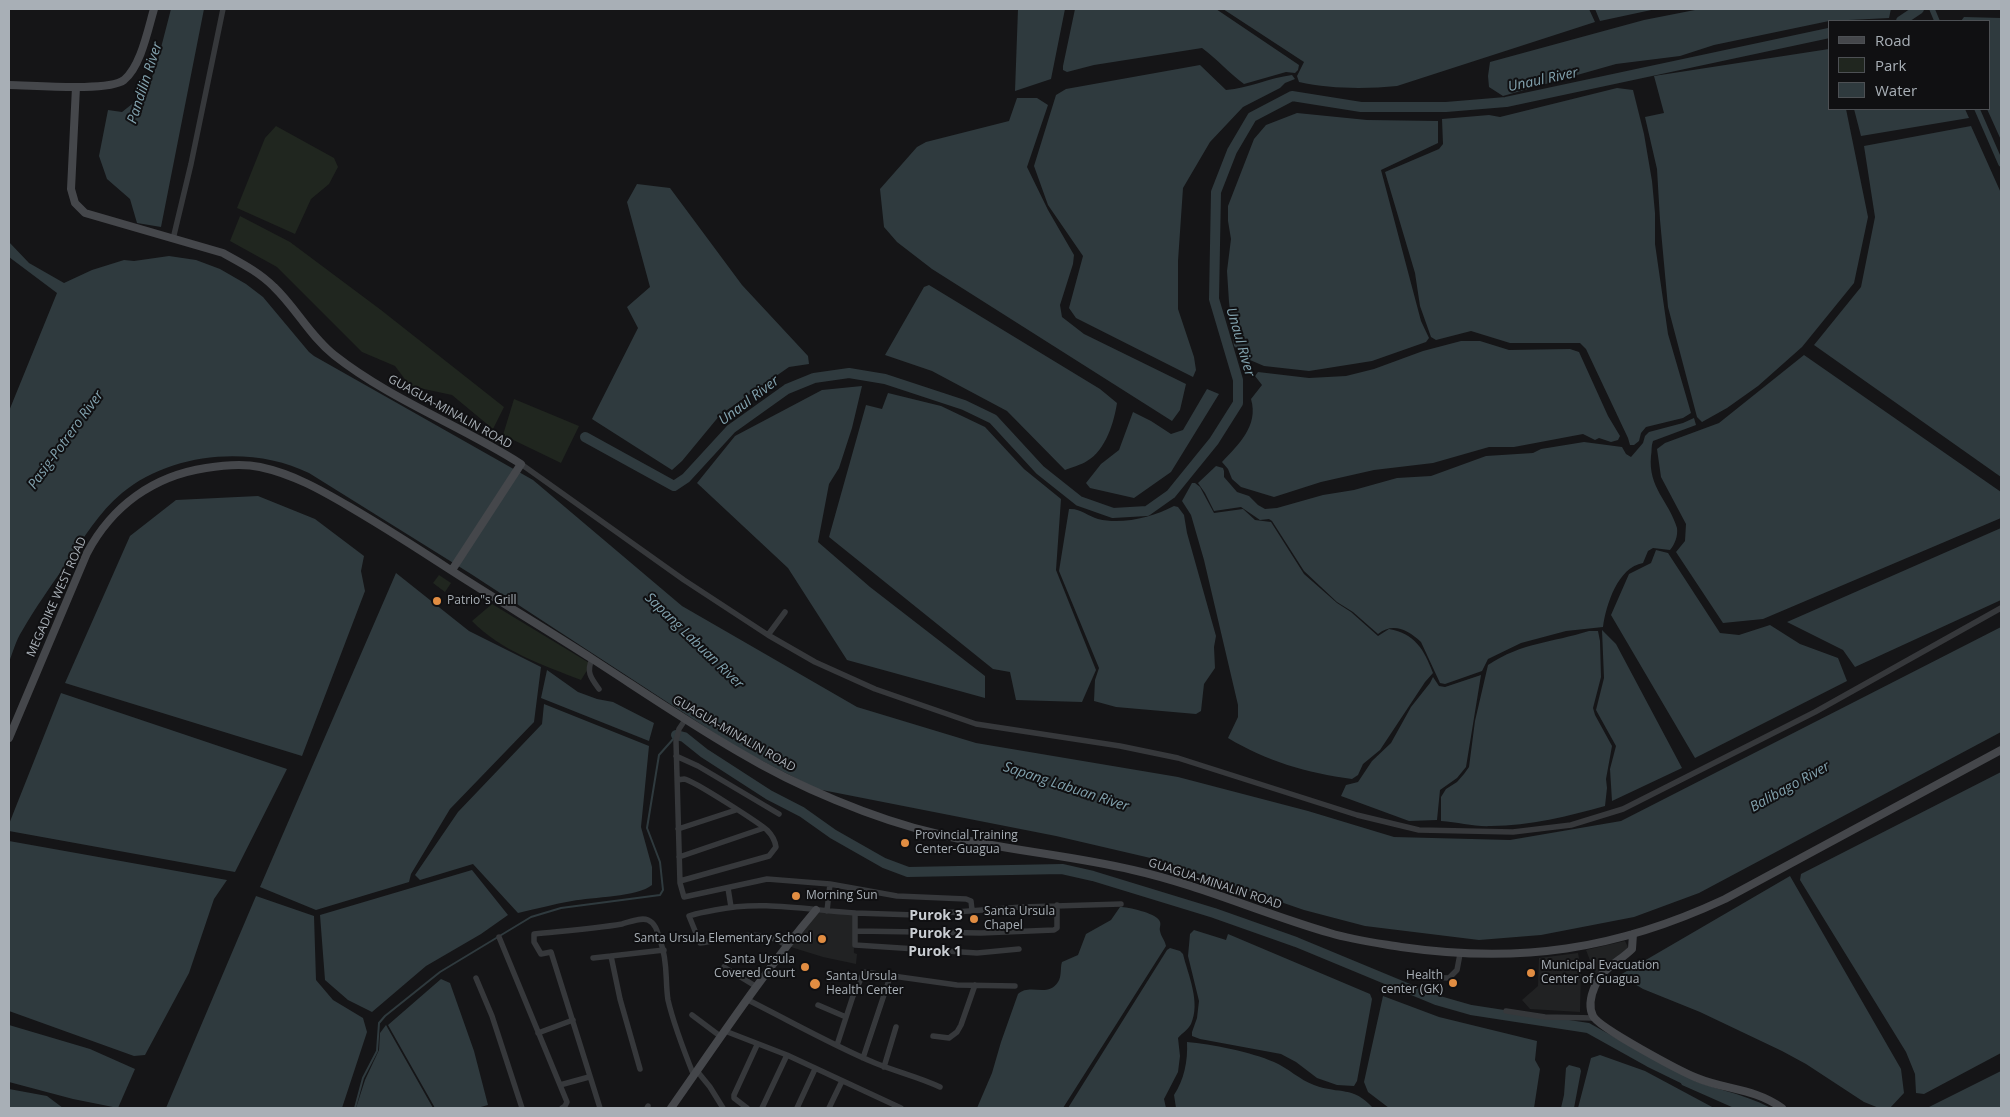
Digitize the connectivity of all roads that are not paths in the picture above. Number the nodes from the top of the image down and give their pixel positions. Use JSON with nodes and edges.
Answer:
{"nodes":[{"id":1,"x":154,"y":9,"type":"edge"},
{"id":2,"x":223,"y":9,"type":"edge"},
{"id":3,"x":9,"y":85,"type":"edge"},
{"id":4,"x":76,"y":87,"type":"junction"},
{"id":5,"x":173,"y":239,"type":"junction"},
{"id":6,"x":519,"y":467,"type":"junction"},
{"id":7,"x":453,"y":568,"type":"junction"},
{"id":8,"x":2001,"y":608,"type":"edge"},
{"id":9,"x":785,"y":612,"type":"dead end"},
{"id":10,"x":768,"y":635,"type":"junction"},
{"id":11,"x":592,"y":659,"type":"junction"},
{"id":12,"x":599,"y":689,"type":"dead end"},
{"id":13,"x":685,"y":720,"type":"junction"},
{"id":14,"x":9,"y":738,"type":"edge"},
{"id":15,"x":2001,"y":750,"type":"edge"},
{"id":16,"x":676,"y":756,"type":"junction"},
{"id":17,"x":677,"y":780,"type":"junction"},
{"id":18,"x":736,"y":810,"type":"junction"},
{"id":19,"x":780,"y":814,"type":"dead end"},
{"id":20,"x":764,"y":828,"type":"junction"},
{"id":21,"x":678,"y":829,"type":"junction"},
{"id":22,"x":679,"y":857,"type":"junction"},
{"id":23,"x":680,"y":881,"type":"junction"},
{"id":24,"x":830,"y":884,"type":"junction"},
{"id":25,"x":728,"y":888,"type":"junction"},
{"id":26,"x":1121,"y":904,"type":"dead end"},
{"id":27,"x":1057,"y":905,"type":"junction"},
{"id":28,"x":732,"y":907,"type":"junction"},
{"id":29,"x":816,"y":910,"type":"junction"},
{"id":30,"x":972,"y":910,"type":"junction"},
{"id":31,"x":827,"y":911,"type":"junction"},
{"id":32,"x":855,"y":913,"type":"junction"},
{"id":33,"x":856,"y":931,"type":"junction"},
{"id":34,"x":1633,"y":934,"type":"junction"},
{"id":35,"x":498,"y":937,"type":"dead end"},
{"id":36,"x":786,"y":945,"type":"junction"},
{"id":37,"x":1019,"y":949,"type":"dead end"},
{"id":38,"x":664,"y":950,"type":"junction"},
{"id":39,"x":1460,"y":954,"type":"junction"},
{"id":40,"x":611,"y":956,"type":"junction"},
{"id":41,"x":593,"y":958,"type":"dead end"},
{"id":42,"x":724,"y":967,"type":"dead end"},
{"id":43,"x":890,"y":977,"type":"junction"},
{"id":44,"x":1420,"y":977,"type":"dead end"},
{"id":45,"x":476,"y":978,"type":"dead end"},
{"id":46,"x":975,"y":985,"type":"junction"},
{"id":47,"x":1015,"y":986,"type":"dead end"},
{"id":48,"x":757,"y":987,"type":"junction"},
{"id":49,"x":748,"y":1000,"type":"junction"},
{"id":50,"x":818,"y":1005,"type":"dead end"},
{"id":51,"x":1506,"y":1010,"type":"dead end"},
{"id":52,"x":692,"y":1015,"type":"dead end"},
{"id":53,"x":846,"y":1017,"type":"junction"},
{"id":54,"x":1594,"y":1018,"type":"junction"},
{"id":55,"x":573,"y":1020,"type":"junction"},
{"id":56,"x":896,"y":1027,"type":"dead end"},
{"id":57,"x":538,"y":1033,"type":"junction"},
{"id":58,"x":722,"y":1034,"type":"junction"},
{"id":59,"x":933,"y":1036,"type":"dead end"},
{"id":60,"x":757,"y":1045,"type":"junction"},
{"id":61,"x":837,"y":1045,"type":"junction"},
{"id":62,"x":787,"y":1055,"type":"junction"},
{"id":63,"x":863,"y":1058,"type":"junction"},
{"id":64,"x":884,"y":1066,"type":"junction"},
{"id":65,"x":640,"y":1069,"type":"dead end"},
{"id":66,"x":815,"y":1069,"type":"junction"},
{"id":67,"x":696,"y":1074,"type":"junction"},
{"id":68,"x":589,"y":1077,"type":"junction"},
{"id":69,"x":842,"y":1081,"type":"junction"},
{"id":70,"x":560,"y":1085,"type":"junction"},
{"id":71,"x":940,"y":1087,"type":"dead end"},
{"id":72,"x":522,"y":1108,"type":"edge"},
{"id":73,"x":562,"y":1108,"type":"edge"},
{"id":74,"x":600,"y":1108,"type":"edge"},
{"id":75,"x":672,"y":1108,"type":"edge"},
{"id":76,"x":723,"y":1108,"type":"edge"},
{"id":77,"x":747,"y":1108,"type":"edge"},
{"id":78,"x":762,"y":1108,"type":"edge"},
{"id":79,"x":797,"y":1108,"type":"edge"},
{"id":80,"x":829,"y":1108,"type":"edge"},
{"id":81,"x":897,"y":1108,"type":"edge"},
{"id":82,"x":1782,"y":1108,"type":"edge"}],
"edges":[{"from":1,"to":4,"type":"main road"},
{"from":2,"to":5,"type":"street"},
{"from":3,"to":4,"type":"main road"},
{"from":4,"to":5,"type":"main road","name":"GUAGUA-MINALIN ROAD"},
{"from":5,"to":6,"type":"main road","name":"GUAGUA-MINALIN ROAD"},
{"from":6,"to":7,"type":"main road"},
{"from":6,"to":10,"type":"street"},
{"from":7,"to":11,"type":"main road","name":"GUAGUA-MINALIN ROAD"},
{"from":7,"to":14,"type":"main road","name":"MEGADIKE WEST ROAD"},
{"from":8,"to":10,"type":"street"},
{"from":9,"to":10,"type":"street"},
{"from":11,"to":12,"type":"street"},
{"from":11,"to":13,"type":"main road","name":"GUAGUA-MINALIN ROAD"},
{"from":13,"to":16,"type":"street"},
{"from":13,"to":39,"type":"main road","name":"GUAGUA-MINALIN ROAD"},
{"from":15,"to":34,"type":"main road","name":"GUAGUA-MINALIN ROAD"},
{"from":16,"to":17,"type":"street"},
{"from":16,"to":19,"type":"street"},
{"from":17,"to":18,"type":"street"},
{"from":17,"to":21,"type":"street"},
{"from":18,"to":20,"type":"street"},
{"from":18,"to":21,"type":"street"},
{"from":20,"to":22,"type":"street"},
{"from":20,"to":23,"type":"street"},
{"from":21,"to":22,"type":"street"},
{"from":22,"to":23,"type":"street"},
{"from":23,"to":25,"type":"street"},
{"from":24,"to":25,"type":"street"},
{"from":24,"to":30,"type":"street"},
{"from":24,"to":31,"type":"street"},
{"from":25,"to":28,"type":"street"},
{"from":26,"to":27,"type":"street"},
{"from":27,"to":30,"type":"street"},
{"from":27,"to":33,"type":"street"},
{"from":28,"to":29,"type":"street"},
{"from":28,"to":36,"type":"street"},
{"from":29,"to":31,"type":"street"},
{"from":29,"to":36,"type":"main road"},
{"from":30,"to":32,"type":"street"},
{"from":31,"to":32,"type":"street"},
{"from":32,"to":33,"type":"street"},
{"from":33,"to":37,"type":"street"},
{"from":34,"to":39,"type":"main road","name":"GUAGUA-MINALIN ROAD"},
{"from":34,"to":54,"type":"main road"},
{"from":35,"to":57,"type":"street"},
{"from":36,"to":48,"type":"main road"},
{"from":38,"to":40,"type":"street"},
{"from":38,"to":55,"type":"street"},
{"from":38,"to":67,"type":"street"},
{"from":39,"to":44,"type":"street"},
{"from":40,"to":41,"type":"street"},
{"from":40,"to":65,"type":"street"},
{"from":42,"to":48,"type":"street"},
{"from":43,"to":46,"type":"street"},
{"from":43,"to":53,"type":"street"},
{"from":43,"to":63,"type":"street"},
{"from":45,"to":72,"type":"street"},
{"from":46,"to":47,"type":"street"},
{"from":46,"to":59,"type":"street"},
{"from":48,"to":49,"type":"main road"},
{"from":49,"to":58,"type":"main road"},
{"from":49,"to":61,"type":"street"},
{"from":50,"to":53,"type":"street"},
{"from":51,"to":54,"type":"street"},
{"from":52,"to":58,"type":"street"},
{"from":53,"to":61,"type":"street"},
{"from":54,"to":82,"type":"main road"},
{"from":55,"to":57,"type":"street"},
{"from":55,"to":68,"type":"street"},
{"from":56,"to":64,"type":"street"},
{"from":57,"to":70,"type":"street"},
{"from":58,"to":60,"type":"street"},
{"from":58,"to":67,"type":"main road"},
{"from":60,"to":62,"type":"street"},
{"from":60,"to":77,"type":"street"},
{"from":61,"to":63,"type":"street"},
{"from":62,"to":66,"type":"street"},
{"from":62,"to":78,"type":"street"},
{"from":63,"to":64,"type":"street"},
{"from":64,"to":71,"type":"street"},
{"from":66,"to":69,"type":"street"},
{"from":66,"to":79,"type":"street"},
{"from":67,"to":75,"type":"main road"},
{"from":67,"to":76,"type":"street"},
{"from":68,"to":70,"type":"street"},
{"from":68,"to":74,"type":"street"},
{"from":69,"to":80,"type":"street"},
{"from":69,"to":81,"type":"street"},
{"from":70,"to":73,"type":"street"}]}
